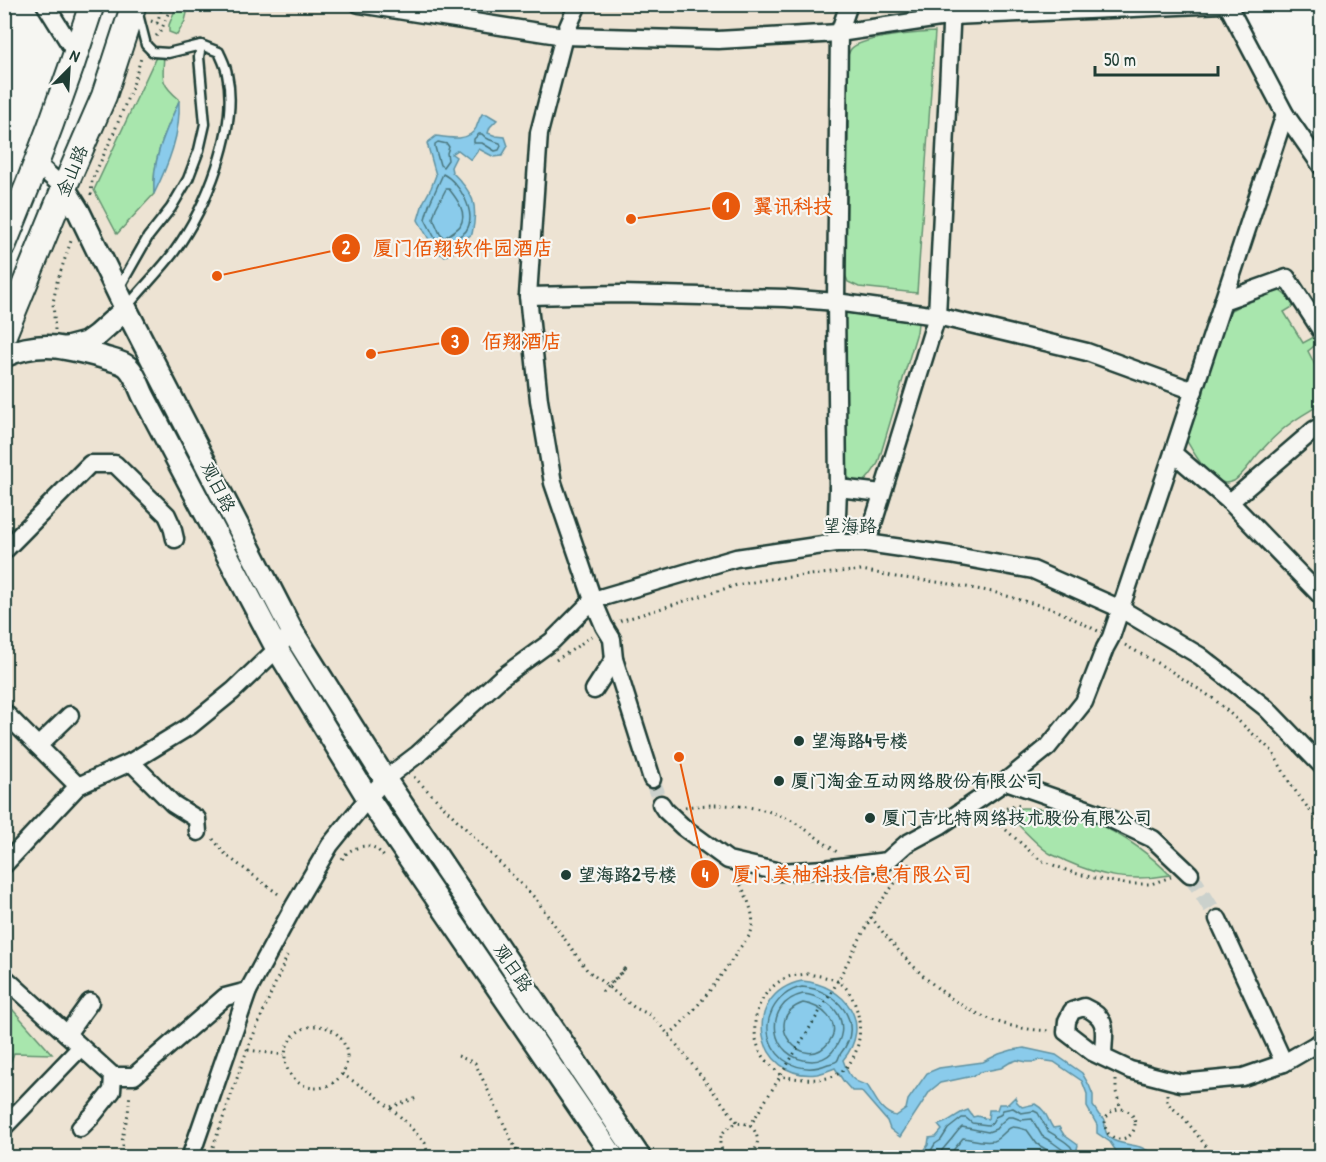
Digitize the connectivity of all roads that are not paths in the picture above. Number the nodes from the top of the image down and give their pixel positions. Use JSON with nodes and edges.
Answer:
{"nodes":[{"id":1,"x":45,"y":4,"type":"edge"},
{"id":2,"x":92,"y":4,"type":"edge"},
{"id":3,"x":578,"y":4,"type":"edge"},
{"id":4,"x":849,"y":4,"type":"edge"},
{"id":5,"x":1226,"y":4,"type":"edge"},
{"id":6,"x":367,"y":5,"type":"edge"},
{"id":7,"x":393,"y":7,"type":"edge"},
{"id":8,"x":139,"y":9,"type":"edge"},
{"id":9,"x":952,"y":10,"type":"edge"},
{"id":10,"x":839,"y":33,"type":"junction"},
{"id":11,"x":564,"y":36,"type":"junction"},
{"id":12,"x":201,"y":45,"type":"junction"},
{"id":13,"x":76,"y":54,"type":"junction"},
{"id":14,"x":1285,"y":114,"type":"junction"},
{"id":15,"x":37,"y":164,"type":"junction"},
{"id":16,"x":1322,"y":167,"type":"edge"},
{"id":17,"x":64,"y":188,"type":"junction"},
{"id":18,"x":4,"y":244,"type":"edge"},
{"id":19,"x":528,"y":296,"type":"junction"},
{"id":20,"x":122,"y":300,"type":"junction"},
{"id":21,"x":1223,"y":301,"type":"junction"},
{"id":22,"x":836,"y":302,"type":"junction"},
{"id":23,"x":937,"y":316,"type":"junction"},
{"id":24,"x":1322,"y":332,"type":"edge"},
{"id":25,"x":4,"y":335,"type":"edge"},
{"id":26,"x":62,"y":347,"type":"junction"},
{"id":27,"x":4,"y":356,"type":"edge"},
{"id":28,"x":1194,"y":391,"type":"junction"},
{"id":29,"x":1322,"y":426,"type":"edge"},
{"id":30,"x":1173,"y":453,"type":"junction"},
{"id":31,"x":838,"y":488,"type":"junction"},
{"id":32,"x":882,"y":493,"type":"junction"},
{"id":33,"x":1230,"y":502,"type":"junction"},
{"id":34,"x":175,"y":539,"type":"dead end"},
{"id":35,"x":836,"y":543,"type":"junction"},
{"id":36,"x":867,"y":543,"type":"junction"},
{"id":37,"x":4,"y":551,"type":"edge"},
{"id":38,"x":1322,"y":597,"type":"edge"},
{"id":39,"x":593,"y":600,"type":"junction"},
{"id":40,"x":1121,"y":609,"type":"junction"},
{"id":41,"x":292,"y":631,"type":"junction"},
{"id":42,"x":277,"y":649,"type":"junction"},
{"id":43,"x":614,"y":659,"type":"junction"},
{"id":44,"x":594,"y":690,"type":"dead end"},
{"id":45,"x":4,"y":712,"type":"edge"},
{"id":46,"x":70,"y":715,"type":"dead end"},
{"id":47,"x":38,"y":746,"type":"junction"},
{"id":48,"x":130,"y":762,"type":"junction"},
{"id":49,"x":1322,"y":766,"type":"edge"},
{"id":50,"x":385,"y":779,"type":"junction"},
{"id":51,"x":652,"y":779,"type":"tunnel mouth"},
{"id":52,"x":1006,"y":782,"type":"junction"},
{"id":53,"x":78,"y":786,"type":"junction"},
{"id":54,"x":368,"y":798,"type":"junction"},
{"id":55,"x":663,"y":807,"type":"tunnel mouth"},
{"id":56,"x":197,"y":826,"type":"road end"},
{"id":57,"x":4,"y":865,"type":"edge"},
{"id":58,"x":1184,"y":874,"type":"tunnel mouth"},
{"id":59,"x":1218,"y":919,"type":"tunnel mouth"},
{"id":60,"x":4,"y":977,"type":"edge"},
{"id":61,"x":248,"y":992,"type":"junction"},
{"id":62,"x":90,"y":1002,"type":"dead end"},
{"id":63,"x":67,"y":1034,"type":"junction"},
{"id":64,"x":1322,"y":1041,"type":"edge"},
{"id":65,"x":81,"y":1047,"type":"junction"},
{"id":66,"x":1109,"y":1060,"type":"junction"},
{"id":67,"x":1284,"y":1063,"type":"junction"},
{"id":68,"x":113,"y":1076,"type":"junction"},
{"id":69,"x":4,"y":1126,"type":"edge"},
{"id":70,"x":80,"y":1128,"type":"dead end"},
{"id":71,"x":190,"y":1158,"type":"edge"},
{"id":72,"x":614,"y":1158,"type":"edge"},
{"id":73,"x":640,"y":1158,"type":"edge"}],
"edges":[{"from":1,"to":13,"type":"street"},
{"from":2,"to":13,"type":"main road","name":"金山路"},
{"from":3,"to":11,"type":"street"},
{"from":4,"to":10,"type":"street"},
{"from":5,"to":9,"type":"street"},
{"from":5,"to":14,"type":"street"},
{"from":6,"to":7,"type":"street"},
{"from":7,"to":11,"type":"street"},
{"from":8,"to":12,"type":"lane"},
{"from":8,"to":17,"type":"main road","name":"金山路"},
{"from":9,"to":10,"type":"street"},
{"from":9,"to":23,"type":"street"},
{"from":10,"to":11,"type":"street"},
{"from":10,"to":22,"type":"street"},
{"from":11,"to":19,"type":"street"},
{"from":12,"to":20,"type":"lane"},
{"from":12,"to":20,"type":"lane"},
{"from":13,"to":15,"type":"main road","name":"金山路"},
{"from":14,"to":16,"type":"street"},
{"from":14,"to":21,"type":"street"},
{"from":15,"to":17,"type":"street"},
{"from":15,"to":18,"type":"main road","name":"金山路"},
{"from":17,"to":20,"type":"street","name":"观日路"},
{"from":17,"to":25,"type":"main road","name":"金山路"},
{"from":19,"to":22,"type":"street"},
{"from":19,"to":39,"type":"street"},
{"from":20,"to":26,"type":"street"},
{"from":20,"to":41,"type":"street","name":"观日路"},
{"from":21,"to":24,"type":"street"},
{"from":21,"to":28,"type":"street"},
{"from":22,"to":23,"type":"street"},
{"from":22,"to":31,"type":"street"},
{"from":23,"to":28,"type":"street"},
{"from":23,"to":32,"type":"street"},
{"from":26,"to":27,"type":"street","name":"观日路"},
{"from":26,"to":42,"type":"street","name":"观日路"},
{"from":28,"to":30,"type":"street"},
{"from":29,"to":33,"type":"street"},
{"from":30,"to":33,"type":"street"},
{"from":30,"to":40,"type":"street"},
{"from":31,"to":32,"type":"street"},
{"from":31,"to":35,"type":"street"},
{"from":32,"to":36,"type":"street"},
{"from":33,"to":38,"type":"street"},
{"from":34,"to":37,"type":"street"},
{"from":35,"to":36,"type":"street","name":"望海路"},
{"from":35,"to":39,"type":"street","name":"望海路"},
{"from":36,"to":40,"type":"street","name":"望海路"},
{"from":39,"to":43,"type":"street"},
{"from":39,"to":50,"type":"street","name":"望海路"},
{"from":40,"to":49,"type":"street","name":"望海路"},
{"from":40,"to":52,"type":"street"},
{"from":41,"to":42,"type":"street"},
{"from":41,"to":50,"type":"street","name":"观日路"},
{"from":42,"to":48,"type":"street"},
{"from":42,"to":54,"type":"street","name":"观日路"},
{"from":43,"to":44,"type":"street"},
{"from":43,"to":51,"type":"street"},
{"from":45,"to":47,"type":"street"},
{"from":46,"to":47,"type":"street"},
{"from":47,"to":53,"type":"street"},
{"from":48,"to":53,"type":"street"},
{"from":48,"to":56,"type":"street"},
{"from":50,"to":54,"type":"street"},
{"from":50,"to":73,"type":"street","name":"观日路"},
{"from":52,"to":55,"type":"street"},
{"from":52,"to":58,"type":"street"},
{"from":53,"to":57,"type":"street"},
{"from":54,"to":61,"type":"street"},
{"from":54,"to":72,"type":"street","name":"观日路"},
{"from":59,"to":67,"type":"street"},
{"from":60,"to":63,"type":"street"},
{"from":61,"to":68,"type":"street"},
{"from":61,"to":71,"type":"street"},
{"from":62,"to":63,"type":"street"},
{"from":63,"to":65,"type":"street"},
{"from":64,"to":67,"type":"street"},
{"from":65,"to":68,"type":"street"},
{"from":65,"to":69,"type":"street"},
{"from":66,"to":66,"type":"street"},
{"from":66,"to":67,"type":"street"},
{"from":68,"to":70,"type":"street"}]}
